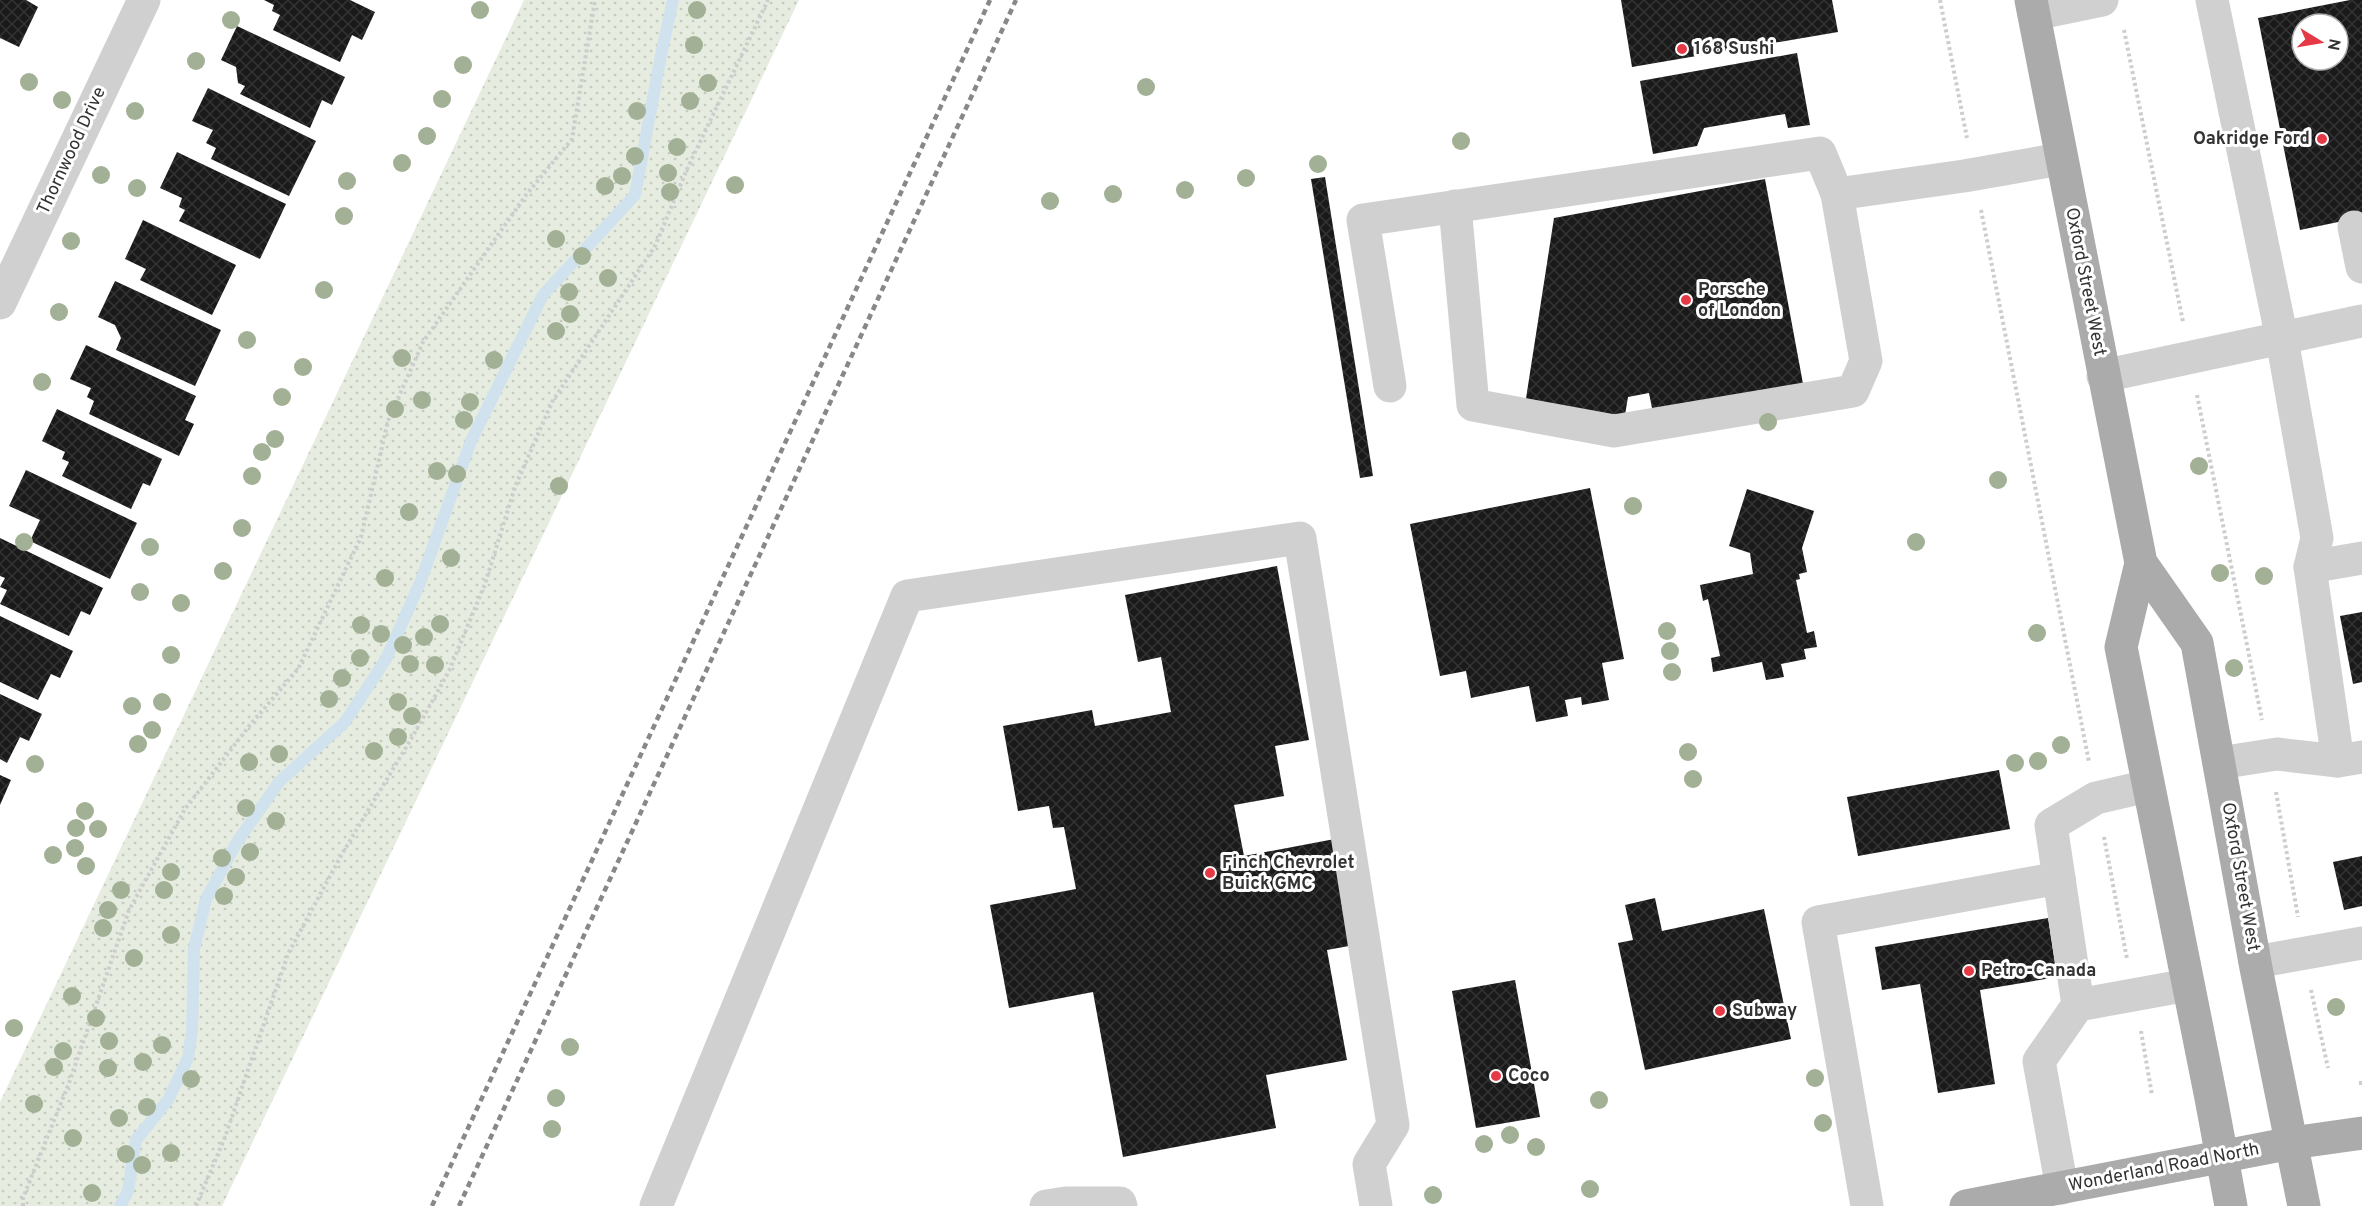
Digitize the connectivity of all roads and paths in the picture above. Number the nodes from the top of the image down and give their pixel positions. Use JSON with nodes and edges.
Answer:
{"nodes":[{"id":1,"x":144,"y":0,"type":"edge"},
{"id":2,"x":595,"y":0,"type":"edge"},
{"id":3,"x":768,"y":0,"type":"edge"},
{"id":4,"x":1940,"y":0,"type":"edge"},
{"id":5,"x":2212,"y":0,"type":"edge"},
{"id":6,"x":2033,"y":7,"type":"edge"},
{"id":7,"x":2112,"y":10,"type":"edge"},
{"id":8,"x":2061,"y":159,"type":"junction"},
{"id":9,"x":1974,"y":174,"type":"junction"},
{"id":10,"x":1838,"y":194,"type":"junction"},
{"id":11,"x":1455,"y":206,"type":"junction"},
{"id":12,"x":2354,"y":227,"type":"dead end"},
{"id":13,"x":2362,"y":267,"type":"edge"},
{"id":14,"x":0,"y":303,"type":"edge"},
{"id":15,"x":2362,"y":321,"type":"edge"},
{"id":16,"x":2282,"y":339,"type":"junction"},
{"id":17,"x":2190,"y":359,"type":"junction"},
{"id":18,"x":2103,"y":376,"type":"junction"},
{"id":19,"x":1390,"y":386,"type":"dead end"},
{"id":20,"x":2362,"y":558,"type":"edge"},
{"id":21,"x":2141,"y":563,"type":"junction"},
{"id":22,"x":2310,"y":567,"type":"junction"},
{"id":23,"x":2269,"y":756,"type":"junction"},
{"id":24,"x":2350,"y":759,"type":"edge"},
{"id":25,"x":2219,"y":763,"type":"junction"},
{"id":26,"x":2148,"y":786,"type":"junction"},
{"id":27,"x":2096,"y":798,"type":"junction"},
{"id":28,"x":2059,"y":878,"type":"junction"},
{"id":29,"x":2362,"y":943,"type":"edge"},
{"id":30,"x":2304,"y":954,"type":"junction"},
{"id":31,"x":2255,"y":962,"type":"junction"},
{"id":32,"x":2188,"y":985,"type":"junction"},
{"id":33,"x":2134,"y":994,"type":"junction"},
{"id":34,"x":2078,"y":1005,"type":"junction"},
{"id":35,"x":2328,"y":1068,"type":"dead end"},
{"id":36,"x":2152,"y":1095,"type":"dead end"},
{"id":37,"x":2362,"y":1133,"type":"edge"},
{"id":38,"x":2292,"y":1143,"type":"junction"},
{"id":39,"x":2221,"y":1157,"type":"junction"},
{"id":40,"x":2062,"y":1188,"type":"junction"},
{"id":41,"x":23,"y":1206,"type":"edge"},
{"id":42,"x":196,"y":1206,"type":"edge"},
{"id":43,"x":656,"y":1206,"type":"edge"},
{"id":44,"x":1046,"y":1206,"type":"edge"},
{"id":45,"x":1121,"y":1206,"type":"edge"},
{"id":46,"x":1376,"y":1206,"type":"edge"},
{"id":47,"x":1868,"y":1206,"type":"edge"},
{"id":48,"x":1966,"y":1206,"type":"edge"},
{"id":49,"x":2231,"y":1206,"type":"edge"},
{"id":50,"x":2304,"y":1206,"type":"edge"}],
"edges":[{"from":1,"to":14,"type":"street","name":"Thornwood Drive"},
{"from":2,"to":41,"type":"path"},
{"from":3,"to":42,"type":"path"},
{"from":4,"to":9,"type":"path"},
{"from":5,"to":16,"type":"street"},
{"from":6,"to":7,"type":"street"},
{"from":6,"to":8,"type":"main road","name":"Oxford Street West"},
{"from":7,"to":17,"type":"path"},
{"from":8,"to":9,"type":"street"},
{"from":8,"to":18,"type":"main road","name":"Oxford Street West"},
{"from":9,"to":10,"type":"street"},
{"from":9,"to":27,"type":"path"},
{"from":10,"to":11,"type":"street"},
{"from":10,"to":11,"type":"street"},
{"from":11,"to":19,"type":"street"},
{"from":12,"to":13,"type":"street"},
{"from":15,"to":16,"type":"street"},
{"from":16,"to":17,"type":"street"},
{"from":16,"to":22,"type":"street"},
{"from":17,"to":18,"type":"street"},
{"from":17,"to":23,"type":"path"},
{"from":18,"to":21,"type":"main road","name":"Oxford Street West"},
{"from":20,"to":22,"type":"street"},
{"from":21,"to":25,"type":"main road","name":"Oxford Street West"},
{"from":21,"to":26,"type":"main road","name":"Oxford Street West"},
{"from":22,"to":24,"type":"street"},
{"from":23,"to":24,"type":"street"},
{"from":23,"to":25,"type":"street"},
{"from":23,"to":30,"type":"path"},
{"from":25,"to":31,"type":"main road","name":"Oxford Street West"},
{"from":26,"to":27,"type":"street"},
{"from":26,"to":32,"type":"main road","name":"Oxford Street West"},
{"from":27,"to":28,"type":"street"},
{"from":27,"to":33,"type":"path"},
{"from":28,"to":34,"type":"street"},
{"from":28,"to":47,"type":"street"},
{"from":29,"to":30,"type":"street"},
{"from":30,"to":31,"type":"street"},
{"from":30,"to":35,"type":"path"},
{"from":31,"to":38,"type":"main road","name":"Oxford Street West"},
{"from":32,"to":33,"type":"street"},
{"from":32,"to":39,"type":"main road","name":"Oxford Street West"},
{"from":33,"to":34,"type":"street"},
{"from":33,"to":36,"type":"path"},
{"from":34,"to":40,"type":"street"},
{"from":37,"to":38,"type":"main road","name":"Wonderland Road North"},
{"from":38,"to":39,"type":"main road","name":"Wonderland Road North"},
{"from":38,"to":50,"type":"main road","name":"Oxford Street West"},
{"from":39,"to":40,"type":"main road","name":"Wonderland Road North"},
{"from":39,"to":49,"type":"main road","name":"Oxford Street West"},
{"from":40,"to":48,"type":"main road","name":"Wonderland Road North"},
{"from":43,"to":46,"type":"street"},
{"from":44,"to":45,"type":"street"}]}
